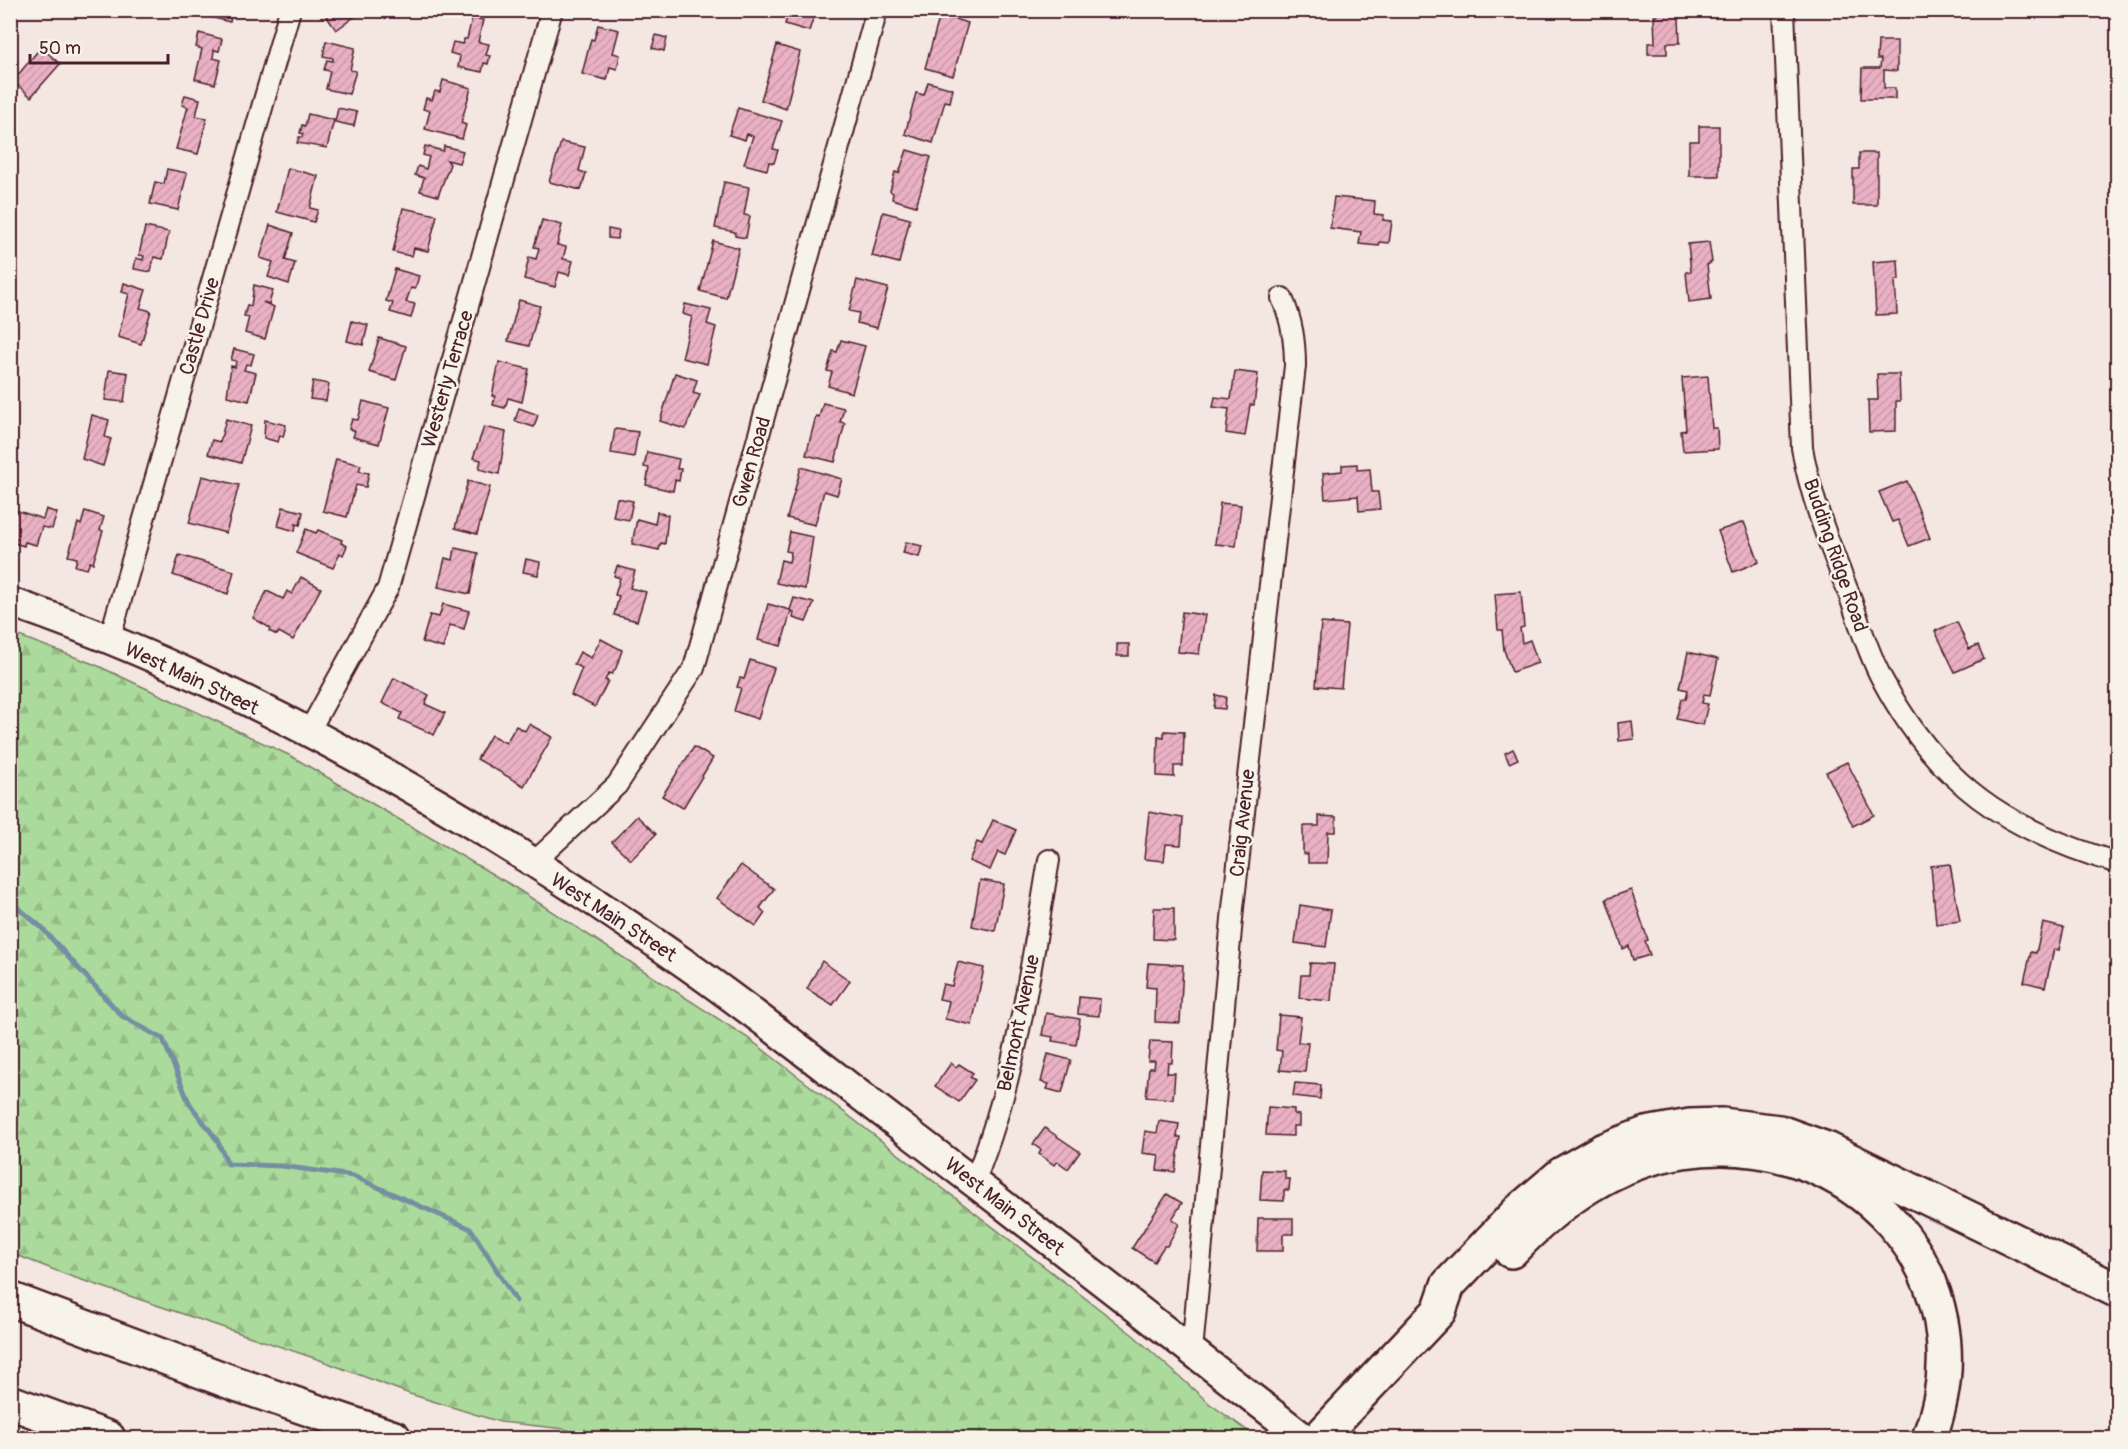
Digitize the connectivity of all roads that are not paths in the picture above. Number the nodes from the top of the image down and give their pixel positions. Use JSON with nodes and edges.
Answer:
{"nodes":[{"id":1,"x":290,"y":10,"type":"edge"},
{"id":2,"x":552,"y":10,"type":"edge"},
{"id":3,"x":877,"y":10,"type":"edge"},
{"id":4,"x":1784,"y":10,"type":"edge"},
{"id":5,"x":1282,"y":298,"type":"dead end"},
{"id":6,"x":10,"y":602,"type":"edge"},
{"id":7,"x":109,"y":641,"type":"junction"},
{"id":8,"x":308,"y":733,"type":"junction"},
{"id":9,"x":1049,"y":860,"type":"dead end"},
{"id":10,"x":2118,"y":863,"type":"edge"},
{"id":11,"x":532,"y":864,"type":"junction"},
{"id":12,"x":974,"y":1182,"type":"junction"},
{"id":13,"x":2118,"y":1292,"type":"edge"},
{"id":14,"x":10,"y":1299,"type":"edge"},
{"id":15,"x":1439,"y":1311,"type":"junction"},
{"id":16,"x":1192,"y":1351,"type":"junction"},
{"id":17,"x":10,"y":1402,"type":"edge"},
{"id":18,"x":108,"y":1438,"type":"edge"},
{"id":19,"x":394,"y":1438,"type":"edge"},
{"id":20,"x":1304,"y":1438,"type":"edge"},
{"id":21,"x":1318,"y":1438,"type":"edge"},
{"id":22,"x":1929,"y":1438,"type":"edge"}],
"edges":[{"from":1,"to":7,"type":"street","name":"Castle Drive"},
{"from":2,"to":8,"type":"street","name":"Westerly Terrace"},
{"from":3,"to":11,"type":"street","name":"Gwen Road"},
{"from":4,"to":10,"type":"street","name":"Budding Ridge Road"},
{"from":5,"to":16,"type":"street","name":"Craig Avenue"},
{"from":6,"to":7,"type":"main road","name":"West Main Street"},
{"from":7,"to":8,"type":"main road","name":"West Main Street"},
{"from":8,"to":11,"type":"main road","name":"West Main Street"},
{"from":9,"to":12,"type":"street","name":"Belmont Avenue"},
{"from":11,"to":12,"type":"main road","name":"West Main Street"},
{"from":12,"to":16,"type":"main road","name":"West Main Street"},
{"from":13,"to":15,"type":"highway"},
{"from":14,"to":19,"type":"highway"},
{"from":15,"to":21,"type":"highway"},
{"from":15,"to":22,"type":"highway"},
{"from":16,"to":20,"type":"main road","name":"West Main Street"},
{"from":17,"to":18,"type":"highway"}]}
